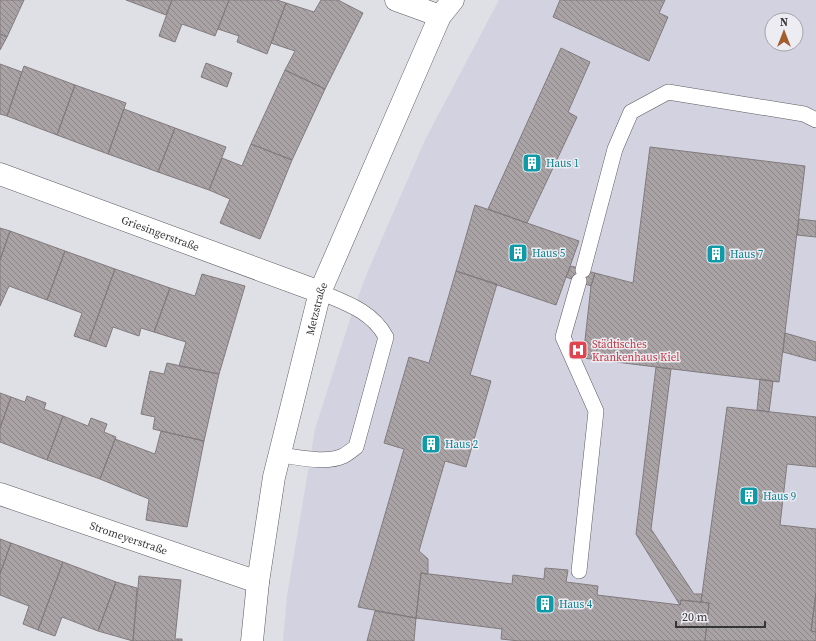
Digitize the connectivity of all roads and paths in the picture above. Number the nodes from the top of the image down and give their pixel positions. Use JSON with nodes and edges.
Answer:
{"nodes":[{"id":1,"x":396,"y":0,"type":"edge"},
{"id":2,"x":446,"y":8,"type":"edge"},
{"id":3,"x":816,"y":120,"type":"edge"},
{"id":4,"x":0,"y":174,"type":"edge"},
{"id":5,"x":320,"y":292,"type":"junction"},
{"id":6,"x":280,"y":455,"type":"junction"},
{"id":7,"x":0,"y":494,"type":"edge"},
{"id":8,"x":579,"y":570,"type":"dead end"},
{"id":9,"x":258,"y":582,"type":"junction"},
{"id":10,"x":252,"y":641,"type":"edge"}],
"edges":[{"from":1,"to":2,"type":"street"},
{"from":2,"to":5,"type":"street","name":"Metzstraße"},
{"from":3,"to":8,"type":"lane"},
{"from":4,"to":5,"type":"street","name":"Griesingerstraße"},
{"from":5,"to":6,"type":"street","name":"Metzstraße"},
{"from":5,"to":6,"type":"lane"},
{"from":6,"to":9,"type":"street","name":"Metzstraße"},
{"from":7,"to":9,"type":"street","name":"Stromeyerstraße"},
{"from":9,"to":10,"type":"street","name":"Metzstraße"}]}
